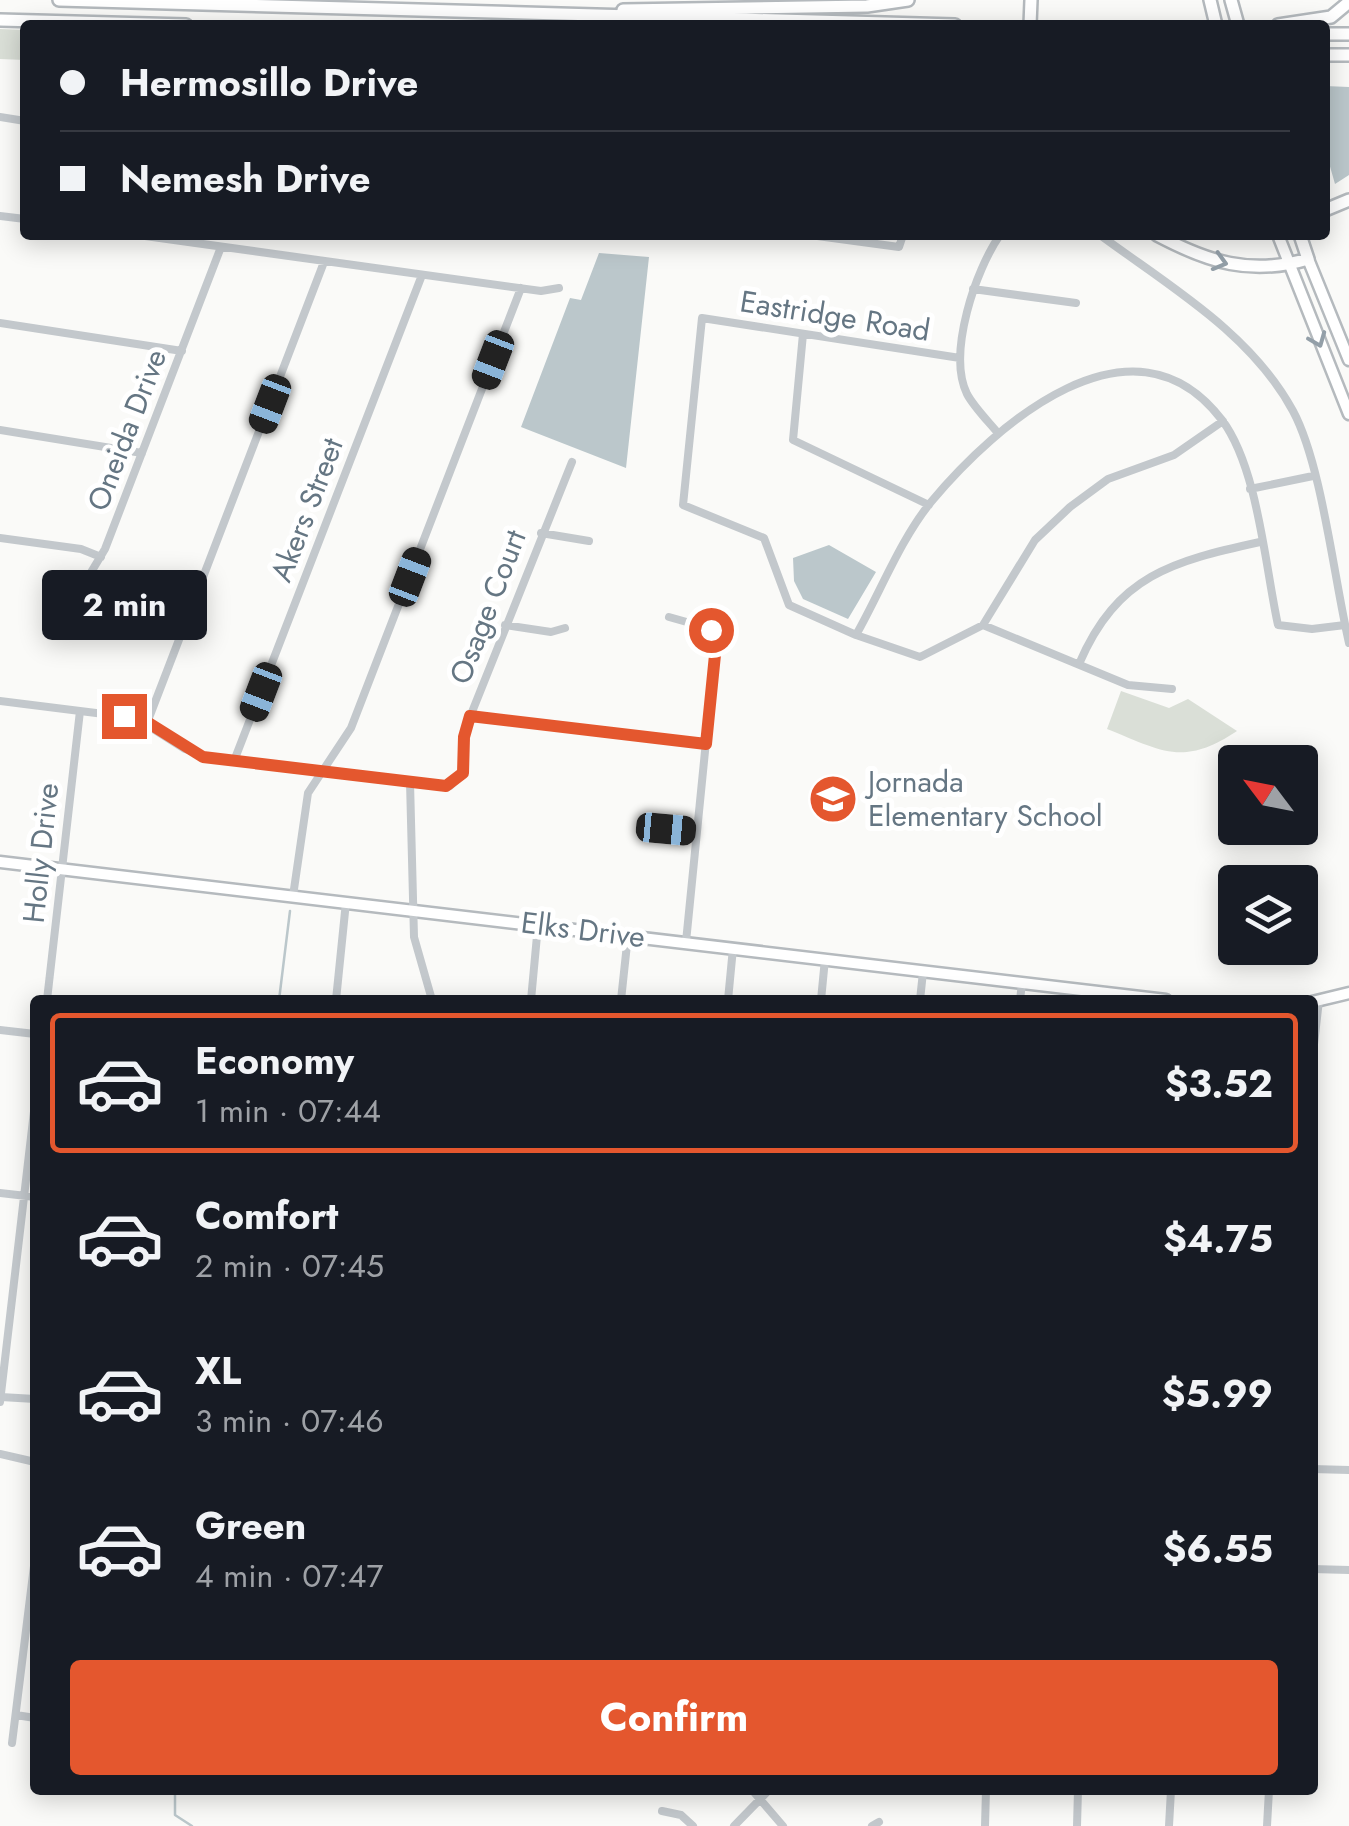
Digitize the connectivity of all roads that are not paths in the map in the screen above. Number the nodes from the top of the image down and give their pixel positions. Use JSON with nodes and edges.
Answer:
{"nodes":[{"id":1,"x":60,"y":0,"type":"edge"},
{"id":2,"x":806,"y":0,"type":"edge"},
{"id":3,"x":908,"y":0,"type":"edge"},
{"id":4,"x":1349,"y":2,"type":"edge"},
{"id":5,"x":759,"y":6,"type":"junction"},
{"id":6,"x":566,"y":14,"type":"junction"},
{"id":7,"x":778,"y":20,"type":"edge"},
{"id":8,"x":1311,"y":20,"type":"edge"},
{"id":9,"x":176,"y":240,"type":"edge"},
{"id":10,"x":847,"y":240,"type":"edge"},
{"id":11,"x":901,"y":240,"type":"edge"},
{"id":12,"x":996,"y":240,"type":"edge"},
{"id":13,"x":1107,"y":240,"type":"edge"},
{"id":14,"x":1166,"y":240,"type":"edge"},
{"id":15,"x":1301,"y":240,"type":"edge"},
{"id":16,"x":1280,"y":241,"type":"edge"},
{"id":17,"x":222,"y":246,"type":"junction"},
{"id":18,"x":1308,"y":260,"type":"junction"},
{"id":19,"x":324,"y":262,"type":"junction"},
{"id":20,"x":1288,"y":265,"type":"junction"},
{"id":21,"x":422,"y":275,"type":"junction"},
{"id":22,"x":521,"y":288,"type":"junction"},
{"id":23,"x":559,"y":288,"type":"dead end"},
{"id":24,"x":973,"y":289,"type":"junction"},
{"id":25,"x":1076,"y":303,"type":"dead end"},
{"id":26,"x":0,"y":323,"type":"edge"},
{"id":27,"x":803,"y":334,"type":"junction"},
{"id":28,"x":182,"y":351,"type":"junction"},
{"id":29,"x":960,"y":358,"type":"junction"},
{"id":30,"x":1349,"y":360,"type":"edge"},
{"id":31,"x":1349,"y":414,"type":"edge"},
{"id":32,"x":1223,"y":421,"type":"junction"},
{"id":33,"x":0,"y":430,"type":"edge"},
{"id":34,"x":996,"y":432,"type":"junction"},
{"id":35,"x":142,"y":454,"type":"junction"},
{"id":36,"x":572,"y":462,"type":"dead end"},
{"id":37,"x":1313,"y":476,"type":"junction"},
{"id":38,"x":1250,"y":489,"type":"junction"},
{"id":39,"x":929,"y":505,"type":"junction"},
{"id":40,"x":541,"y":532,"type":"junction"},
{"id":41,"x":0,"y":538,"type":"edge"},
{"id":42,"x":589,"y":540,"type":"dead end"},
{"id":43,"x":1260,"y":542,"type":"junction"},
{"id":44,"x":101,"y":557,"type":"junction"},
{"id":45,"x":52,"y":608,"type":"dead end"},
{"id":46,"x":669,"y":617,"type":"dead end"},
{"id":47,"x":505,"y":625,"type":"junction"},
{"id":48,"x":1345,"y":625,"type":"junction"},
{"id":49,"x":983,"y":626,"type":"junction"},
{"id":50,"x":565,"y":628,"type":"dead end"},
{"id":51,"x":856,"y":635,"type":"junction"},
{"id":52,"x":1349,"y":643,"type":"edge"},
{"id":53,"x":1079,"y":664,"type":"junction"},
{"id":54,"x":1172,"y":689,"type":"dead end"},
{"id":55,"x":0,"y":702,"type":"edge"},
{"id":56,"x":80,"y":711,"type":"junction"},
{"id":57,"x":470,"y":716,"type":"junction"},
{"id":58,"x":147,"y":722,"type":"junction"},
{"id":59,"x":706,"y":744,"type":"junction"},
{"id":60,"x":234,"y":761,"type":"junction"},
{"id":61,"x":321,"y":772,"type":"junction"},
{"id":62,"x":410,"y":782,"type":"junction"},
{"id":63,"x":696,"y":832,"type":"junction"},
{"id":64,"x":647,"y":835,"type":"dead end"},
{"id":65,"x":0,"y":862,"type":"edge"},
{"id":66,"x":62,"y":869,"type":"junction"},
{"id":67,"x":292,"y":896,"type":"junction"},
{"id":68,"x":346,"y":902,"type":"junction"},
{"id":69,"x":413,"y":910,"type":"junction"},
{"id":70,"x":538,"y":924,"type":"junction"},
{"id":71,"x":628,"y":936,"type":"junction"},
{"id":72,"x":686,"y":942,"type":"junction"},
{"id":73,"x":733,"y":948,"type":"junction"},
{"id":74,"x":825,"y":960,"type":"junction"},
{"id":75,"x":923,"y":972,"type":"junction"},
{"id":76,"x":1022,"y":983,"type":"junction"},
{"id":77,"x":1349,"y":993,"type":"edge"},
{"id":78,"x":48,"y":995,"type":"edge"},
{"id":79,"x":337,"y":995,"type":"edge"},
{"id":80,"x":430,"y":995,"type":"edge"},
{"id":81,"x":531,"y":995,"type":"edge"},
{"id":82,"x":622,"y":995,"type":"edge"},
{"id":83,"x":728,"y":995,"type":"edge"},
{"id":84,"x":822,"y":995,"type":"edge"},
{"id":85,"x":921,"y":995,"type":"edge"},
{"id":86,"x":1021,"y":995,"type":"edge"},
{"id":87,"x":1106,"y":995,"type":"edge"},
{"id":88,"x":1318,"y":1001,"type":"edge"},
{"id":89,"x":0,"y":1030,"type":"edge"},
{"id":90,"x":30,"y":1033,"type":"edge"},
{"id":91,"x":30,"y":1145,"type":"edge"},
{"id":92,"x":0,"y":1193,"type":"edge"},
{"id":93,"x":24,"y":1196,"type":"junction"},
{"id":94,"x":30,"y":1197,"type":"edge"},
{"id":95,"x":3,"y":1346,"type":"edge"},
{"id":96,"x":0,"y":1399,"type":"edge"},
{"id":97,"x":30,"y":1399,"type":"edge"},
{"id":98,"x":0,"y":1454,"type":"edge"},
{"id":99,"x":30,"y":1461,"type":"edge"},
{"id":100,"x":1318,"y":1469,"type":"edge"},
{"id":101,"x":1349,"y":1470,"type":"edge"},
{"id":102,"x":1318,"y":1569,"type":"edge"},
{"id":103,"x":1349,"y":1570,"type":"edge"},
{"id":104,"x":30,"y":1599,"type":"edge"},
{"id":105,"x":16,"y":1715,"type":"junction"},
{"id":106,"x":30,"y":1717,"type":"edge"},
{"id":107,"x":12,"y":1743,"type":"dead end"},
{"id":108,"x":758,"y":1795,"type":"edge"},
{"id":109,"x":764,"y":1795,"type":"edge"},
{"id":110,"x":986,"y":1795,"type":"edge"},
{"id":111,"x":1078,"y":1795,"type":"edge"},
{"id":112,"x":1171,"y":1795,"type":"edge"},
{"id":113,"x":1269,"y":1795,"type":"edge"},
{"id":114,"x":761,"y":1798,"type":"junction"},
{"id":115,"x":662,"y":1811,"type":"dead end"},
{"id":116,"x":694,"y":1826,"type":"edge"},
{"id":117,"x":734,"y":1826,"type":"edge"},
{"id":118,"x":783,"y":1826,"type":"edge"},
{"id":119,"x":985,"y":1826,"type":"edge"},
{"id":120,"x":1077,"y":1826,"type":"edge"},
{"id":121,"x":1169,"y":1826,"type":"edge"},
{"id":122,"x":1268,"y":1826,"type":"edge"}],
"edges":[{"from":1,"to":6,"type":"highway"},
{"from":2,"to":5,"type":"highway"},
{"from":3,"to":5,"type":"highway"},
{"from":4,"to":8,"type":"highway"},
{"from":5,"to":6,"type":"highway"},
{"from":6,"to":7,"type":"highway"},
{"from":9,"to":17,"type":"street"},
{"from":10,"to":11,"type":"street"},
{"from":12,"to":24,"type":"street"},
{"from":13,"to":37,"type":"street"},
{"from":14,"to":20,"type":"highway","one_way":true},
{"from":15,"to":18,"type":"highway"},
{"from":16,"to":20,"type":"main road"},
{"from":17,"to":19,"type":"street"},
{"from":17,"to":28,"type":"street","name":"Oneida Drive"},
{"from":18,"to":20,"type":"highway"},
{"from":18,"to":30,"type":"main road"},
{"from":19,"to":21,"type":"street"},
{"from":19,"to":58,"type":"street"},
{"from":20,"to":31,"type":"main road","one_way":true},
{"from":21,"to":22,"type":"street"},
{"from":21,"to":60,"type":"street","name":"Akers Street"},
{"from":22,"to":23,"type":"street"},
{"from":22,"to":61,"type":"street"},
{"from":24,"to":25,"type":"street"},
{"from":24,"to":29,"type":"street"},
{"from":26,"to":28,"type":"street"},
{"from":27,"to":29,"type":"street","name":"Eastridge Road"},
{"from":27,"to":39,"type":"street"},
{"from":27,"to":51,"type":"street","name":"Eastridge Road"},
{"from":28,"to":35,"type":"street","name":"Oneida Drive"},
{"from":29,"to":34,"type":"street"},
{"from":32,"to":34,"type":"street"},
{"from":32,"to":38,"type":"street"},
{"from":32,"to":49,"type":"street"},
{"from":33,"to":35,"type":"street"},
{"from":34,"to":39,"type":"street"},
{"from":35,"to":44,"type":"street","name":"Oneida Drive"},
{"from":36,"to":40,"type":"street","name":"Osage Court"},
{"from":37,"to":38,"type":"street"},
{"from":37,"to":48,"type":"street"},
{"from":38,"to":43,"type":"street"},
{"from":39,"to":51,"type":"street"},
{"from":40,"to":42,"type":"street"},
{"from":40,"to":47,"type":"street","name":"Osage Court"},
{"from":41,"to":44,"type":"street"},
{"from":43,"to":48,"type":"street"},
{"from":43,"to":53,"type":"street"},
{"from":44,"to":45,"type":"street","name":"Oneida Drive"},
{"from":46,"to":59,"type":"street"},
{"from":47,"to":50,"type":"street"},
{"from":47,"to":57,"type":"street","name":"Osage Court"},
{"from":48,"to":52,"type":"street"},
{"from":49,"to":51,"type":"street"},
{"from":49,"to":53,"type":"street"},
{"from":53,"to":54,"type":"street"},
{"from":55,"to":56,"type":"street"},
{"from":56,"to":58,"type":"street"},
{"from":56,"to":66,"type":"street","name":"Holly Drive"},
{"from":57,"to":59,"type":"street"},
{"from":57,"to":62,"type":"street","name":"Osage Court"},
{"from":58,"to":60,"type":"street"},
{"from":59,"to":63,"type":"street"},
{"from":60,"to":61,"type":"street"},
{"from":61,"to":62,"type":"street"},
{"from":61,"to":67,"type":"street"},
{"from":62,"to":69,"type":"street"},
{"from":63,"to":64,"type":"street"},
{"from":63,"to":72,"type":"street"},
{"from":65,"to":66,"type":"main road","name":"Elks Drive"},
{"from":66,"to":67,"type":"main road","name":"Elks Drive"},
{"from":66,"to":78,"type":"street","name":"Holly Drive"},
{"from":67,"to":68,"type":"main road","name":"Elks Drive"},
{"from":68,"to":69,"type":"main road","name":"Elks Drive"},
{"from":68,"to":79,"type":"street"},
{"from":69,"to":70,"type":"main road","name":"Elks Drive"},
{"from":69,"to":80,"type":"street"},
{"from":70,"to":71,"type":"main road","name":"Elks Drive"},
{"from":70,"to":81,"type":"street"},
{"from":71,"to":72,"type":"main road","name":"Elks Drive"},
{"from":71,"to":82,"type":"street"},
{"from":72,"to":73,"type":"main road","name":"Elks Drive"},
{"from":73,"to":74,"type":"main road","name":"Elks Drive"},
{"from":73,"to":83,"type":"street"},
{"from":74,"to":75,"type":"main road","name":"Elks Drive"},
{"from":74,"to":84,"type":"street"},
{"from":75,"to":76,"type":"main road","name":"Elks Drive"},
{"from":75,"to":85,"type":"street"},
{"from":76,"to":86,"type":"street"},
{"from":76,"to":87,"type":"main road","name":"Elks Drive"},
{"from":77,"to":88,"type":"main road"},
{"from":89,"to":90,"type":"street"},
{"from":91,"to":93,"type":"street"},
{"from":92,"to":93,"type":"street"},
{"from":93,"to":94,"type":"street"},
{"from":93,"to":95,"type":"street"},
{"from":95,"to":96,"type":"street"},
{"from":96,"to":97,"type":"street"},
{"from":98,"to":99,"type":"street"},
{"from":100,"to":101,"type":"street"},
{"from":102,"to":103,"type":"street"},
{"from":104,"to":105,"type":"street"},
{"from":105,"to":106,"type":"street"},
{"from":105,"to":107,"type":"street"},
{"from":108,"to":114,"type":"street"},
{"from":109,"to":114,"type":"street"},
{"from":110,"to":119,"type":"street"},
{"from":111,"to":120,"type":"street"},
{"from":112,"to":121,"type":"street"},
{"from":113,"to":122,"type":"street"},
{"from":114,"to":117,"type":"street"},
{"from":114,"to":118,"type":"street"},
{"from":115,"to":116,"type":"street"}]}
